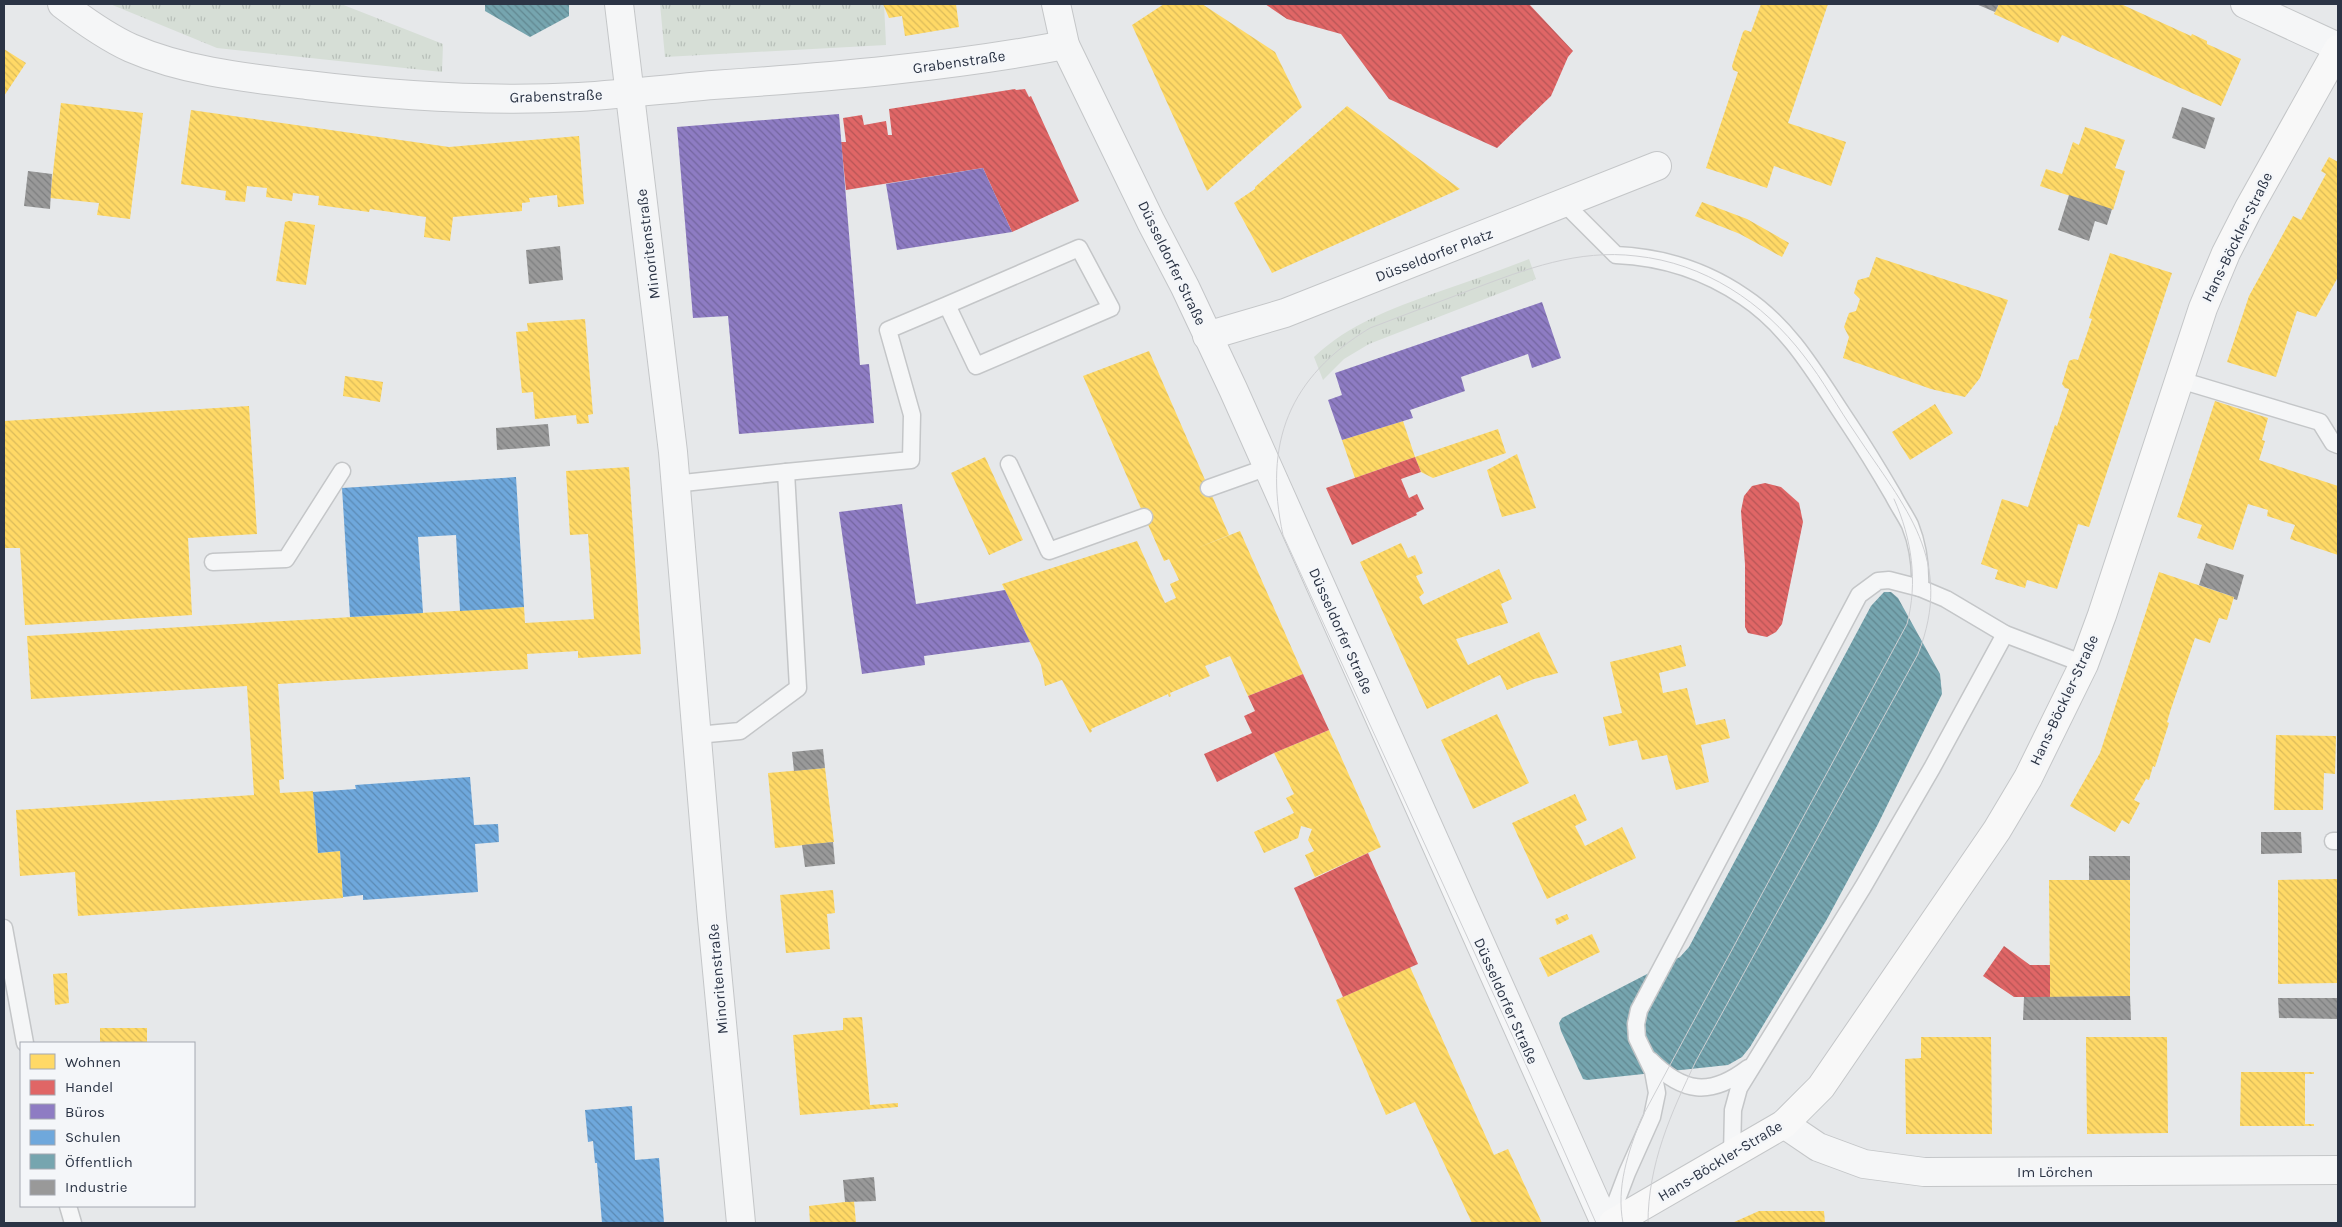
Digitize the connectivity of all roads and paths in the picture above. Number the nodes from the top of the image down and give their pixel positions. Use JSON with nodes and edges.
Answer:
{"nodes":[{"id":1,"x":62,"y":4,"type":"edge"},
{"id":2,"x":619,"y":4,"type":"edge"},
{"id":3,"x":1056,"y":4,"type":"edge"},
{"id":4,"x":2245,"y":4,"type":"edge"},
{"id":5,"x":1065,"y":45,"type":"junction"},
{"id":6,"x":2338,"y":48,"type":"edge"},
{"id":7,"x":630,"y":92,"type":"junction"},
{"id":8,"x":1657,"y":166,"type":"dead end"},
{"id":9,"x":1565,"y":204,"type":"junction"},
{"id":10,"x":947,"y":304,"type":"junction"},
{"id":11,"x":1207,"y":336,"type":"junction"},
{"id":12,"x":2180,"y":380,"type":"junction"},
{"id":13,"x":2338,"y":445,"type":"edge"},
{"id":14,"x":1009,"y":464,"type":"dead end"},
{"id":15,"x":1268,"y":467,"type":"junction"},
{"id":16,"x":342,"y":471,"type":"dead end"},
{"id":17,"x":786,"y":472,"type":"junction"},
{"id":18,"x":674,"y":484,"type":"junction"},
{"id":19,"x":1209,"y":488,"type":"dead end"},
{"id":20,"x":1144,"y":517,"type":"dead end"},
{"id":21,"x":213,"y":562,"type":"dead end"},
{"id":22,"x":1920,"y":588,"type":"junction"},
{"id":23,"x":2005,"y":634,"type":"junction"},
{"id":24,"x":2084,"y":664,"type":"junction"},
{"id":25,"x":697,"y":735,"type":"junction"},
{"id":26,"x":4,"y":928,"type":"edge"},
{"id":27,"x":25,"y":1042,"type":"edge"},
{"id":28,"x":1646,"y":1056,"type":"junction"},
{"id":29,"x":1752,"y":1066,"type":"junction"},
{"id":30,"x":1784,"y":1124,"type":"junction"},
{"id":31,"x":1732,"y":1155,"type":"junction"},
{"id":32,"x":2338,"y":1170,"type":"edge"},
{"id":33,"x":68,"y":1207,"type":"edge"},
{"id":34,"x":74,"y":1223,"type":"edge"},
{"id":35,"x":740,"y":1223,"type":"edge"},
{"id":36,"x":1606,"y":1223,"type":"edge"},
{"id":37,"x":1613,"y":1223,"type":"edge"}],
"edges":[{"from":1,"to":7,"type":"street","name":"Grabenstraße"},
{"from":2,"to":7,"type":"street","name":"Minoritenstraße"},
{"from":3,"to":5,"type":"street","name":"Düsseldorfer Straße"},
{"from":4,"to":6,"type":"street"},
{"from":5,"to":7,"type":"street","name":"Grabenstraße"},
{"from":5,"to":11,"type":"street","name":"Düsseldorfer Straße"},
{"from":6,"to":12,"type":"street","name":"Hans-Böckler-Straße"},
{"from":7,"to":18,"type":"street","name":"Minoritenstraße"},
{"from":8,"to":9,"type":"street","name":"Düsseldorfer Platz"},
{"from":9,"to":11,"type":"street","name":"Düsseldorfer Platz"},
{"from":9,"to":22,"type":"lane"},
{"from":10,"to":10,"type":"lane"},
{"from":10,"to":17,"type":"lane"},
{"from":11,"to":15,"type":"street","name":"Düsseldorfer Straße"},
{"from":12,"to":13,"type":"lane"},
{"from":12,"to":24,"type":"street","name":"Hans-Böckler-Straße"},
{"from":14,"to":20,"type":"lane"},
{"from":15,"to":19,"type":"lane"},
{"from":15,"to":36,"type":"street","name":"Düsseldorfer Straße"},
{"from":16,"to":21,"type":"lane"},
{"from":17,"to":18,"type":"lane"},
{"from":17,"to":25,"type":"lane"},
{"from":18,"to":25,"type":"street","name":"Minoritenstraße"},
{"from":22,"to":23,"type":"lane"},
{"from":22,"to":28,"type":"lane"},
{"from":23,"to":24,"type":"lane"},
{"from":23,"to":29,"type":"lane"},
{"from":24,"to":30,"type":"street","name":"Hans-Böckler-Straße"},
{"from":25,"to":35,"type":"street","name":"Minoritenstraße"},
{"from":26,"to":27,"type":"lane"},
{"from":28,"to":29,"type":"lane"},
{"from":28,"to":36,"type":"lane"},
{"from":29,"to":31,"type":"lane"},
{"from":30,"to":31,"type":"street","name":"Hans-Böckler-Straße"},
{"from":30,"to":32,"type":"street","name":"Im Lörchen"},
{"from":31,"to":37,"type":"street","name":"Hans-Böckler-Straße"},
{"from":33,"to":34,"type":"lane"}]}
